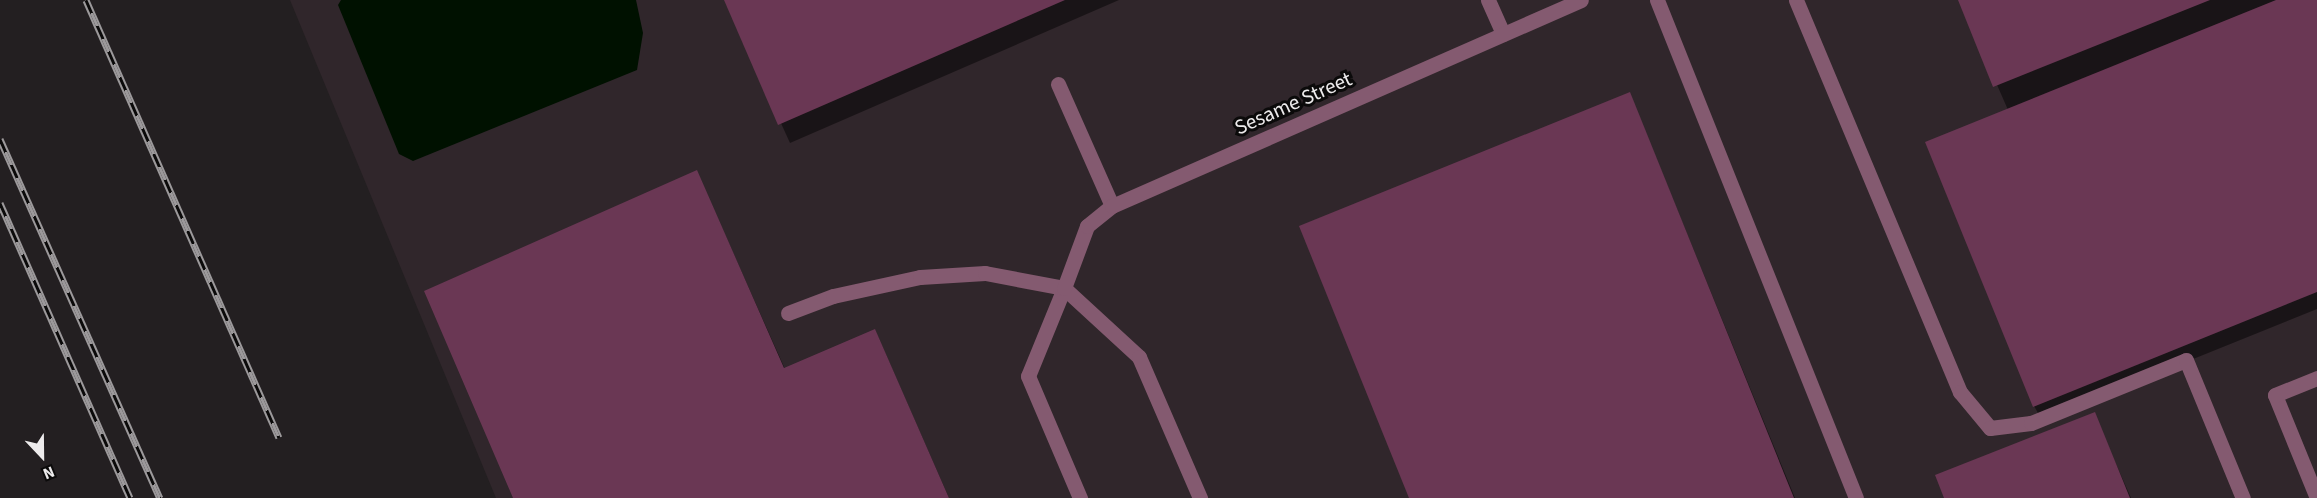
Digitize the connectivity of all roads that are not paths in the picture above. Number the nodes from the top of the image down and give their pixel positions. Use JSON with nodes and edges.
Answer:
{"nodes":[{"id":1,"x":1488,"y":0,"type":"edge"},
{"id":2,"x":1581,"y":0,"type":"edge"},
{"id":3,"x":1657,"y":0,"type":"edge"},
{"id":4,"x":1796,"y":0,"type":"edge"},
{"id":5,"x":1503,"y":34,"type":"junction"},
{"id":6,"x":1058,"y":84,"type":"dead end"},
{"id":7,"x":1112,"y":206,"type":"junction"},
{"id":8,"x":1064,"y":288,"type":"junction"},
{"id":9,"x":788,"y":313,"type":"dead end"},
{"id":10,"x":2317,"y":378,"type":"edge"},
{"id":11,"x":1080,"y":498,"type":"edge"},
{"id":12,"x":1200,"y":498,"type":"edge"},
{"id":13,"x":1856,"y":498,"type":"edge"},
{"id":14,"x":2243,"y":498,"type":"edge"},
{"id":15,"x":2317,"y":498,"type":"edge"}],
"edges":[{"from":1,"to":5,"type":"street"},
{"from":2,"to":5,"type":"street","name":"Sesame Street"},
{"from":3,"to":13,"type":"street"},
{"from":4,"to":14,"type":"street"},
{"from":5,"to":7,"type":"street","name":"Sesame Street"},
{"from":6,"to":7,"type":"street"},
{"from":7,"to":8,"type":"street","name":"Sesame Street"},
{"from":8,"to":9,"type":"street"},
{"from":8,"to":11,"type":"street","name":"Sesame Street"},
{"from":8,"to":12,"type":"street"},
{"from":10,"to":15,"type":"street"}]}
